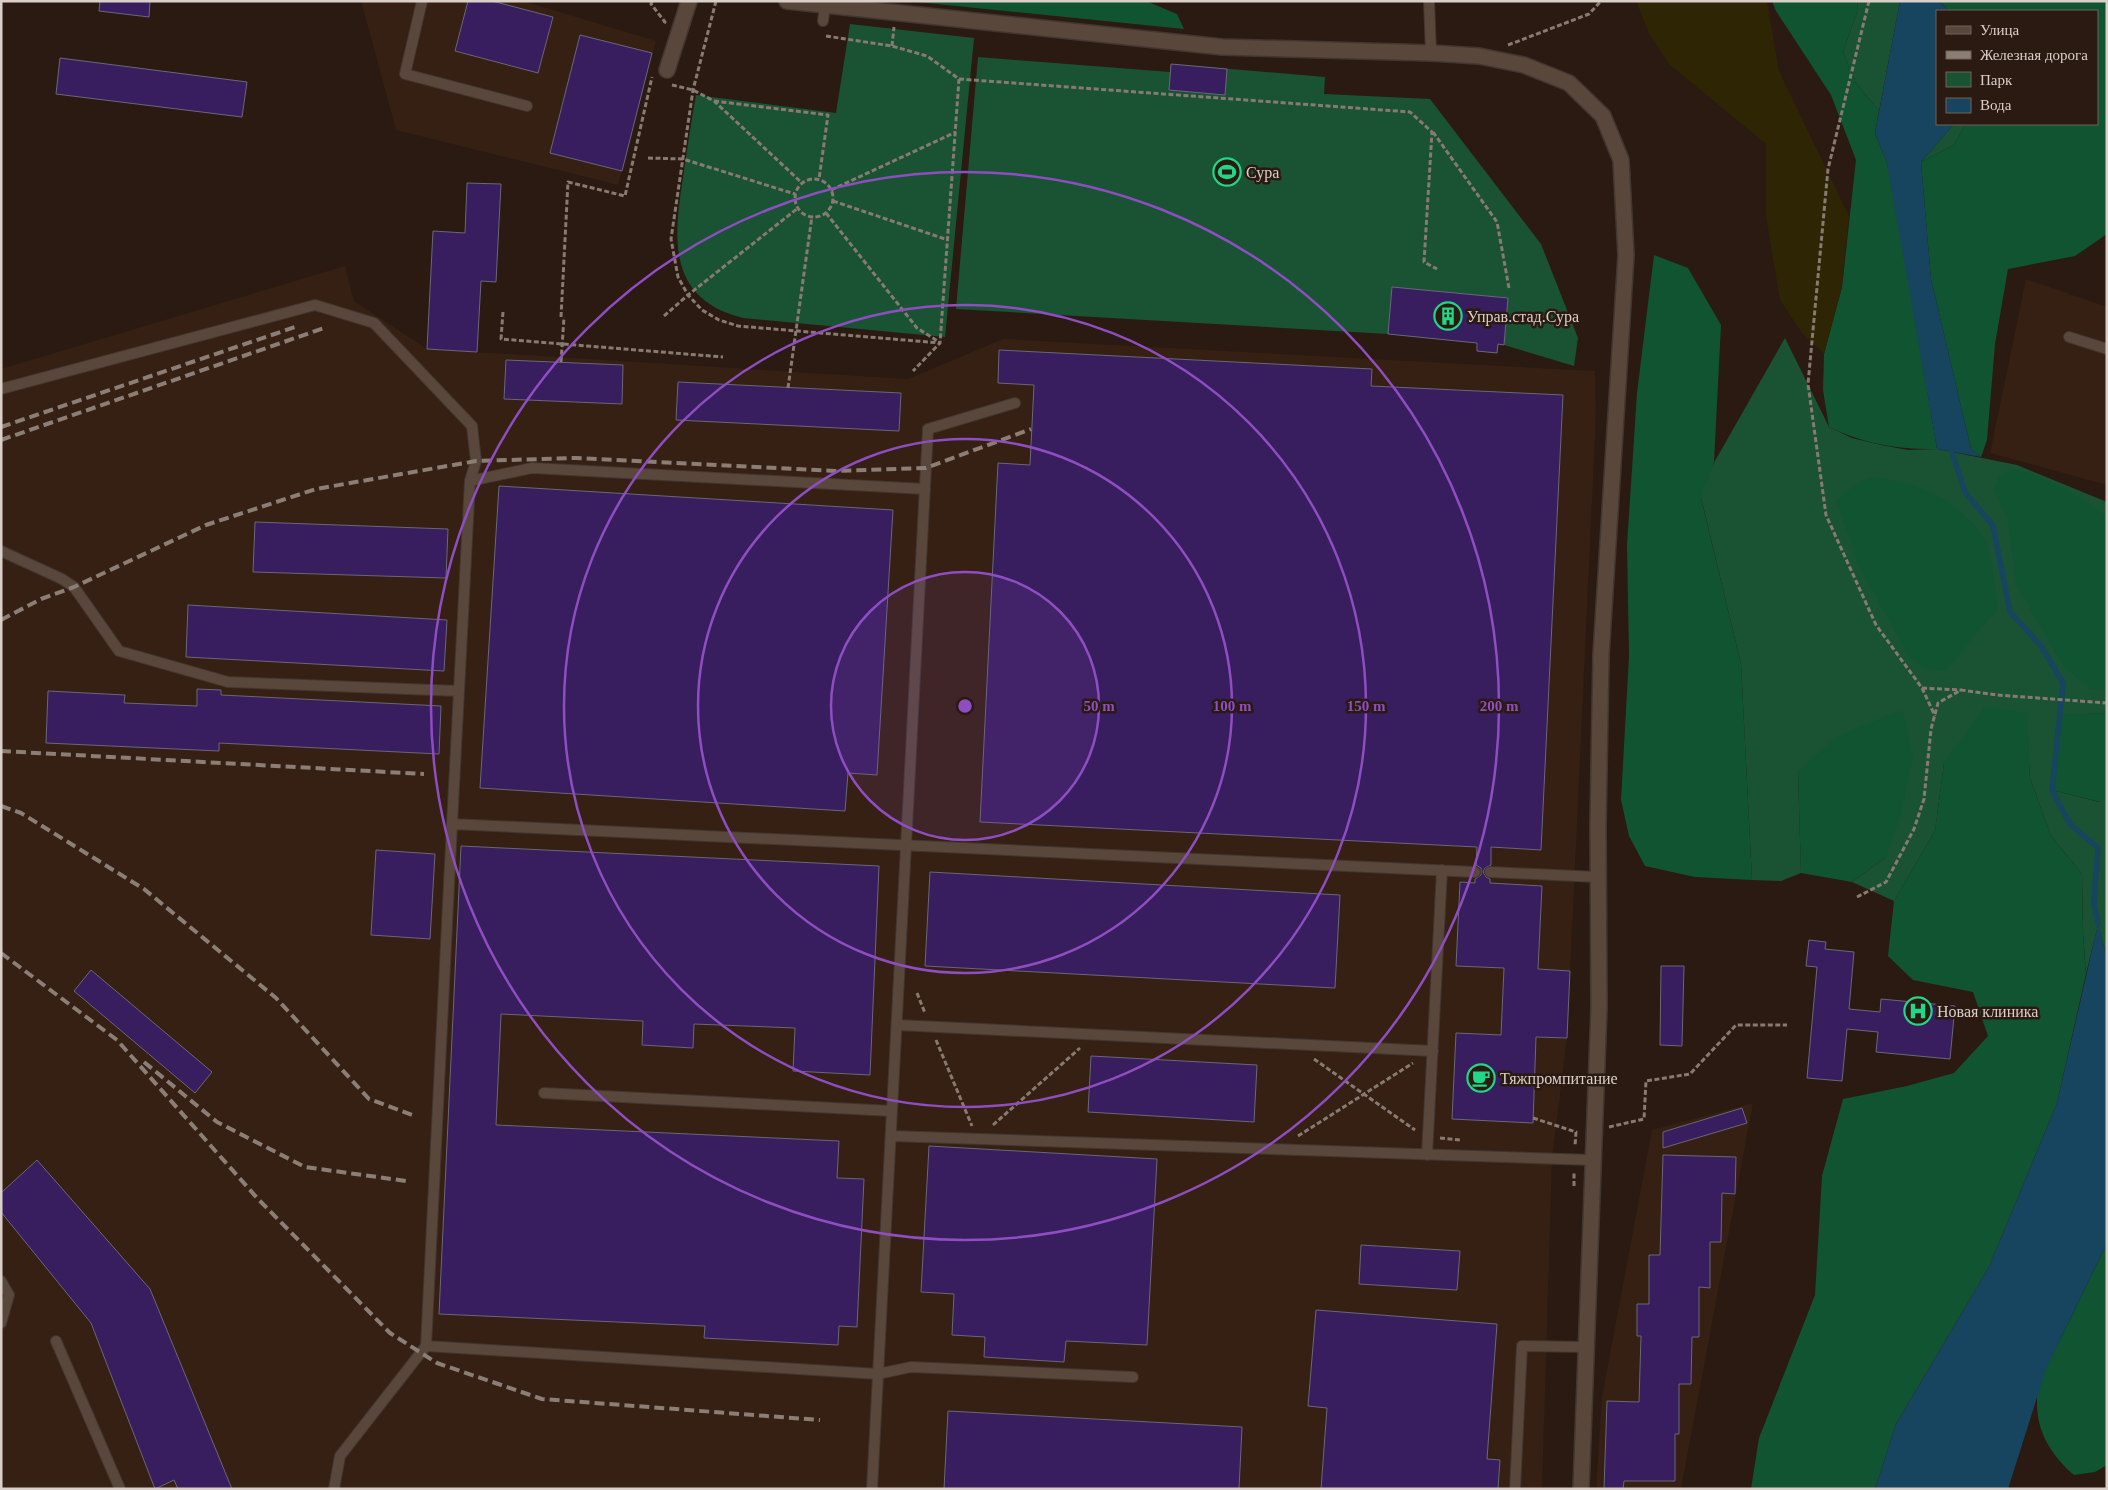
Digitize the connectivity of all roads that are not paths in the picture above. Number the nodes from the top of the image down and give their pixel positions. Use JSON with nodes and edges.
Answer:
{"nodes":[{"id":1,"x":422,"y":1,"type":"edge"},
{"id":2,"x":689,"y":1,"type":"edge"},
{"id":3,"x":787,"y":1,"type":"edge"},
{"id":4,"x":1429,"y":1,"type":"edge"},
{"id":5,"x":825,"y":5,"type":"junction"},
{"id":6,"x":823,"y":21,"type":"dead end"},
{"id":7,"x":1431,"y":53,"type":"junction"},
{"id":8,"x":662,"y":74,"type":"road end"},
{"id":9,"x":527,"y":106,"type":"dead end"},
{"id":10,"x":2069,"y":336,"type":"dead end"},
{"id":11,"x":2107,"y":349,"type":"edge"},
{"id":12,"x":1,"y":389,"type":"edge"},
{"id":13,"x":1015,"y":403,"type":"dead end"},
{"id":14,"x":470,"y":481,"type":"junction"},
{"id":15,"x":925,"y":489,"type":"junction"},
{"id":16,"x":1,"y":551,"type":"edge"},
{"id":17,"x":459,"y":691,"type":"junction"},
{"id":18,"x":452,"y":824,"type":"junction"},
{"id":19,"x":906,"y":845,"type":"junction"},
{"id":20,"x":1442,"y":870,"type":"junction"},
{"id":21,"x":1475,"y":872,"type":"dead end"},
{"id":22,"x":1490,"y":872,"type":"dead end"},
{"id":23,"x":1597,"y":877,"type":"junction"},
{"id":24,"x":897,"y":1025,"type":"junction"},
{"id":25,"x":1433,"y":1051,"type":"junction"},
{"id":26,"x":544,"y":1094,"type":"dead end"},
{"id":27,"x":892,"y":1111,"type":"junction"},
{"id":28,"x":891,"y":1136,"type":"junction"},
{"id":29,"x":1428,"y":1155,"type":"junction"},
{"id":30,"x":1592,"y":1160,"type":"junction"},
{"id":31,"x":1,"y":1281,"type":"edge"},
{"id":32,"x":1,"y":1323,"type":"edge"},
{"id":33,"x":56,"y":1341,"type":"dead end"},
{"id":34,"x":426,"y":1346,"type":"junction"},
{"id":35,"x":1586,"y":1347,"type":"junction"},
{"id":36,"x":878,"y":1374,"type":"junction"},
{"id":37,"x":1133,"y":1377,"type":"dead end"},
{"id":38,"x":120,"y":1489,"type":"edge"},
{"id":39,"x":334,"y":1489,"type":"edge"},
{"id":40,"x":872,"y":1489,"type":"edge"},
{"id":41,"x":1516,"y":1489,"type":"edge"},
{"id":42,"x":1582,"y":1489,"type":"edge"}],
"edges":[{"from":1,"to":9,"type":"lane"},
{"from":2,"to":8,"type":"street"},
{"from":3,"to":5,"type":"street"},
{"from":4,"to":7,"type":"lane"},
{"from":5,"to":6,"type":"lane"},
{"from":5,"to":7,"type":"street"},
{"from":7,"to":23,"type":"street"},
{"from":10,"to":11,"type":"lane"},
{"from":12,"to":14,"type":"lane"},
{"from":13,"to":15,"type":"lane"},
{"from":14,"to":15,"type":"lane"},
{"from":14,"to":17,"type":"lane"},
{"from":15,"to":19,"type":"lane"},
{"from":16,"to":17,"type":"lane"},
{"from":17,"to":18,"type":"lane"},
{"from":18,"to":19,"type":"lane"},
{"from":18,"to":34,"type":"lane"},
{"from":19,"to":20,"type":"lane"},
{"from":19,"to":24,"type":"lane"},
{"from":20,"to":21,"type":"lane"},
{"from":20,"to":25,"type":"lane"},
{"from":22,"to":23,"type":"lane"},
{"from":23,"to":30,"type":"street"},
{"from":24,"to":25,"type":"lane"},
{"from":24,"to":27,"type":"lane"},
{"from":25,"to":29,"type":"lane"},
{"from":26,"to":27,"type":"lane"},
{"from":27,"to":28,"type":"lane"},
{"from":28,"to":29,"type":"lane"},
{"from":28,"to":36,"type":"lane"},
{"from":29,"to":30,"type":"lane"},
{"from":30,"to":35,"type":"street"},
{"from":31,"to":32,"type":"lane"},
{"from":33,"to":38,"type":"lane"},
{"from":34,"to":36,"type":"lane"},
{"from":34,"to":39,"type":"lane"},
{"from":35,"to":41,"type":"lane"},
{"from":35,"to":42,"type":"street"},
{"from":36,"to":37,"type":"lane"},
{"from":36,"to":40,"type":"lane"}]}
